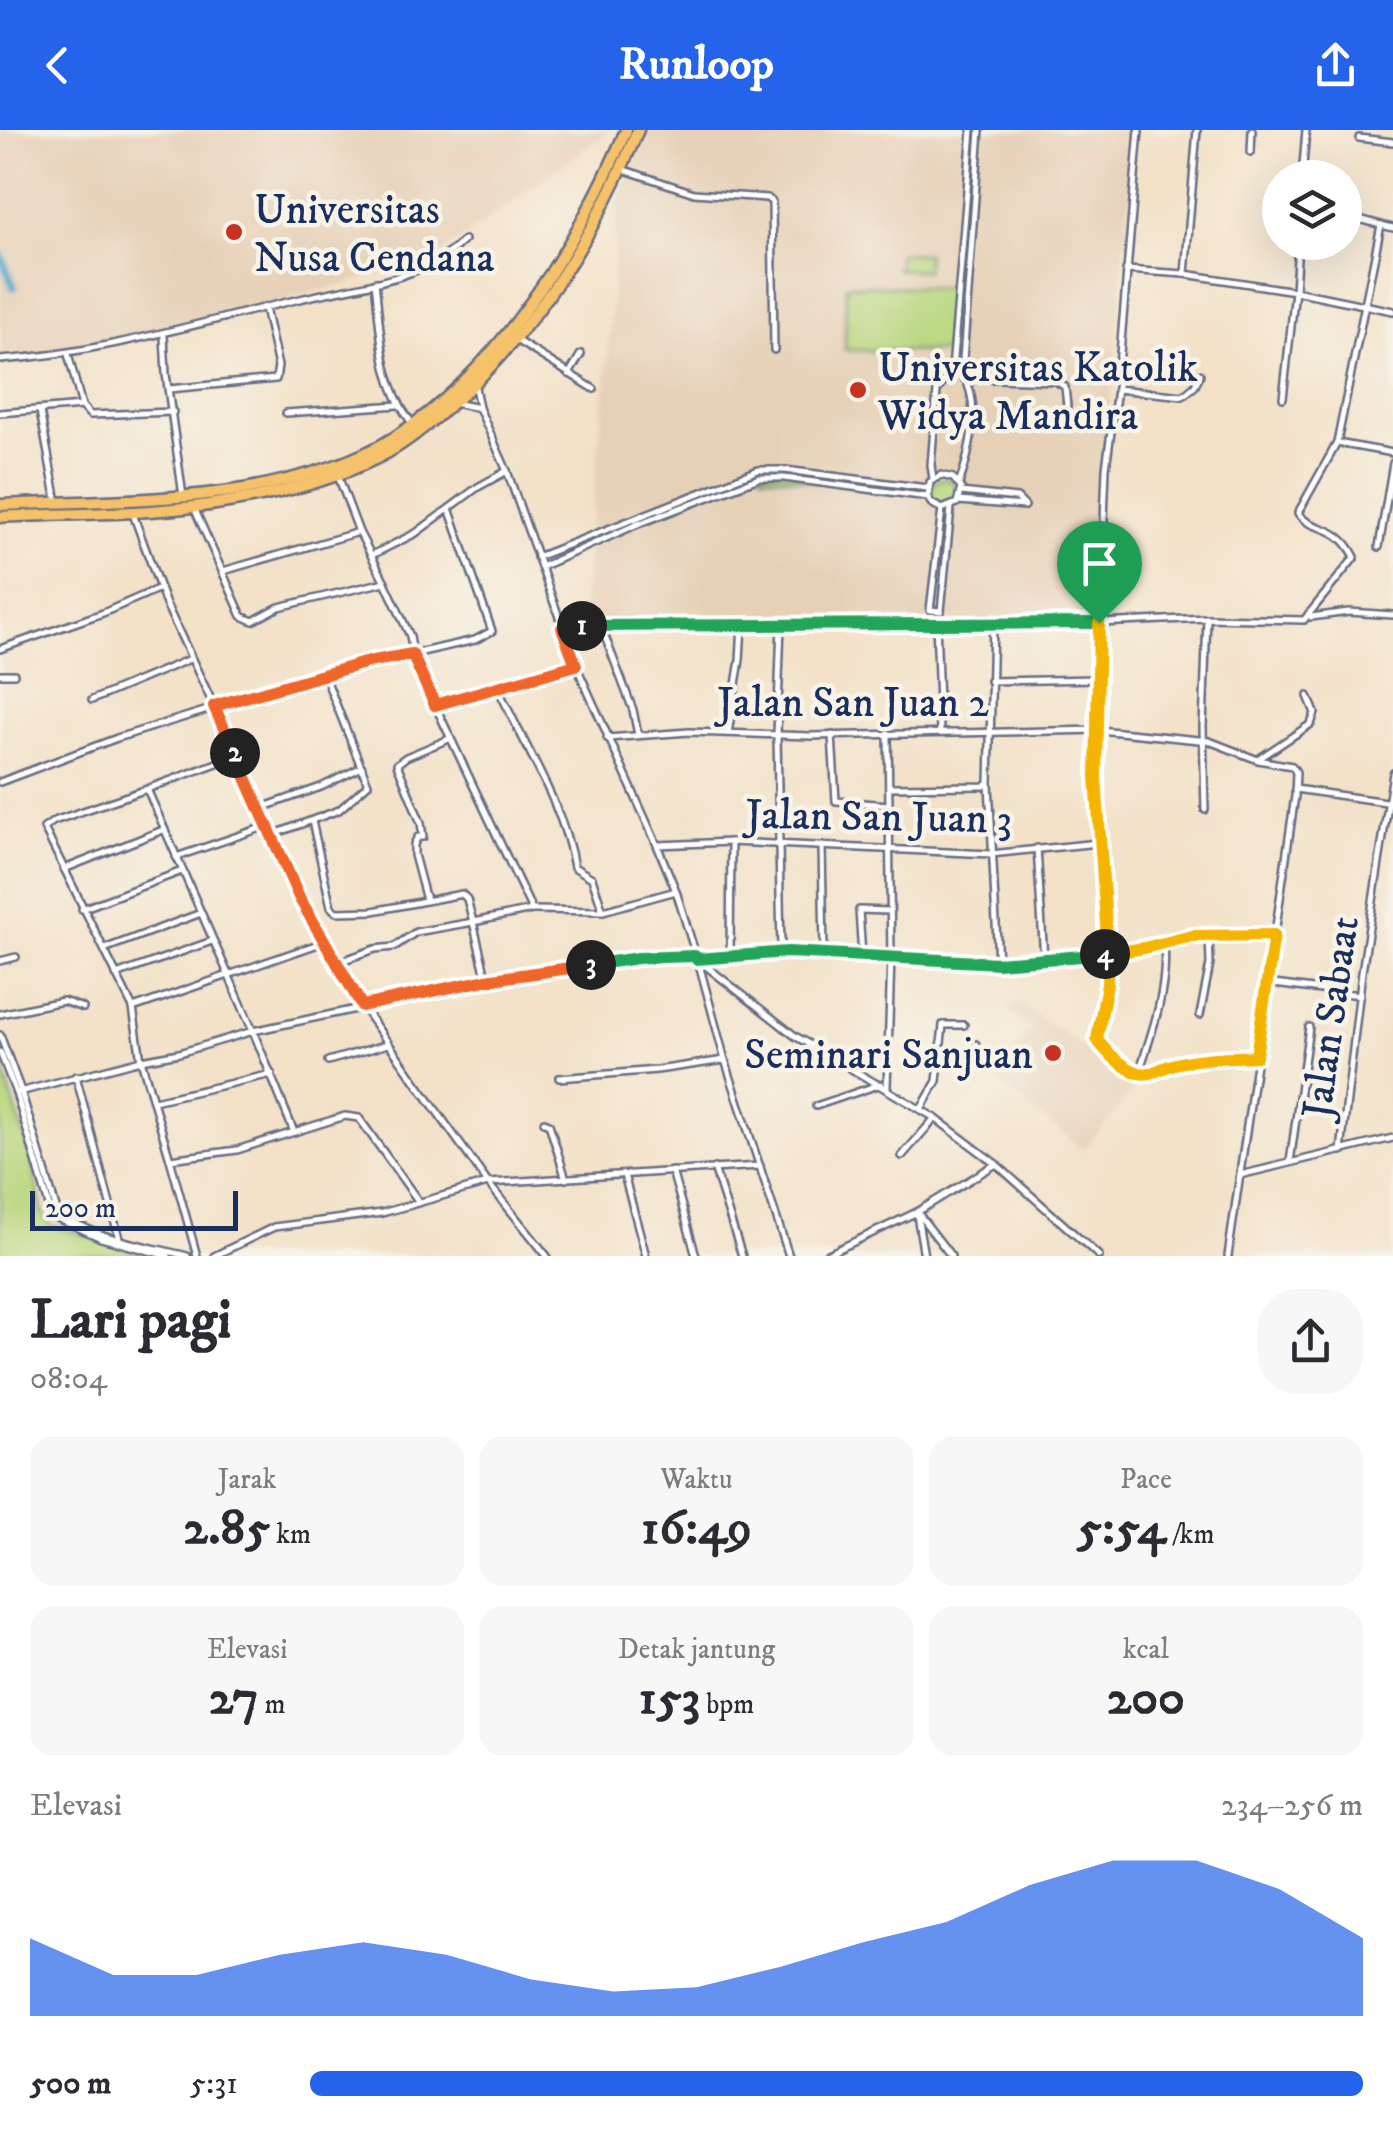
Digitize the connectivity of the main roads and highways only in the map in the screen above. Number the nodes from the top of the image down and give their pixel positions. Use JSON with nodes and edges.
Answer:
{"nodes":[{"id":1,"x":626,"y":130,"type":"edge"},
{"id":2,"x":638,"y":130,"type":"edge"},
{"id":3,"x":617,"y":167,"type":"junction"},
{"id":4,"x":528,"y":315,"type":"junction"},
{"id":5,"x":0,"y":505,"type":"edge"},
{"id":6,"x":90,"y":507,"type":"junction"},
{"id":7,"x":0,"y":517,"type":"edge"}],
"edges":[{"from":1,"to":3,"type":"highway"},
{"from":2,"to":3,"type":"highway"},
{"from":3,"to":4,"type":"highway"},
{"from":4,"to":6,"type":"highway"},
{"from":4,"to":6,"type":"highway"},
{"from":5,"to":6,"type":"highway"},
{"from":6,"to":7,"type":"highway"}]}
